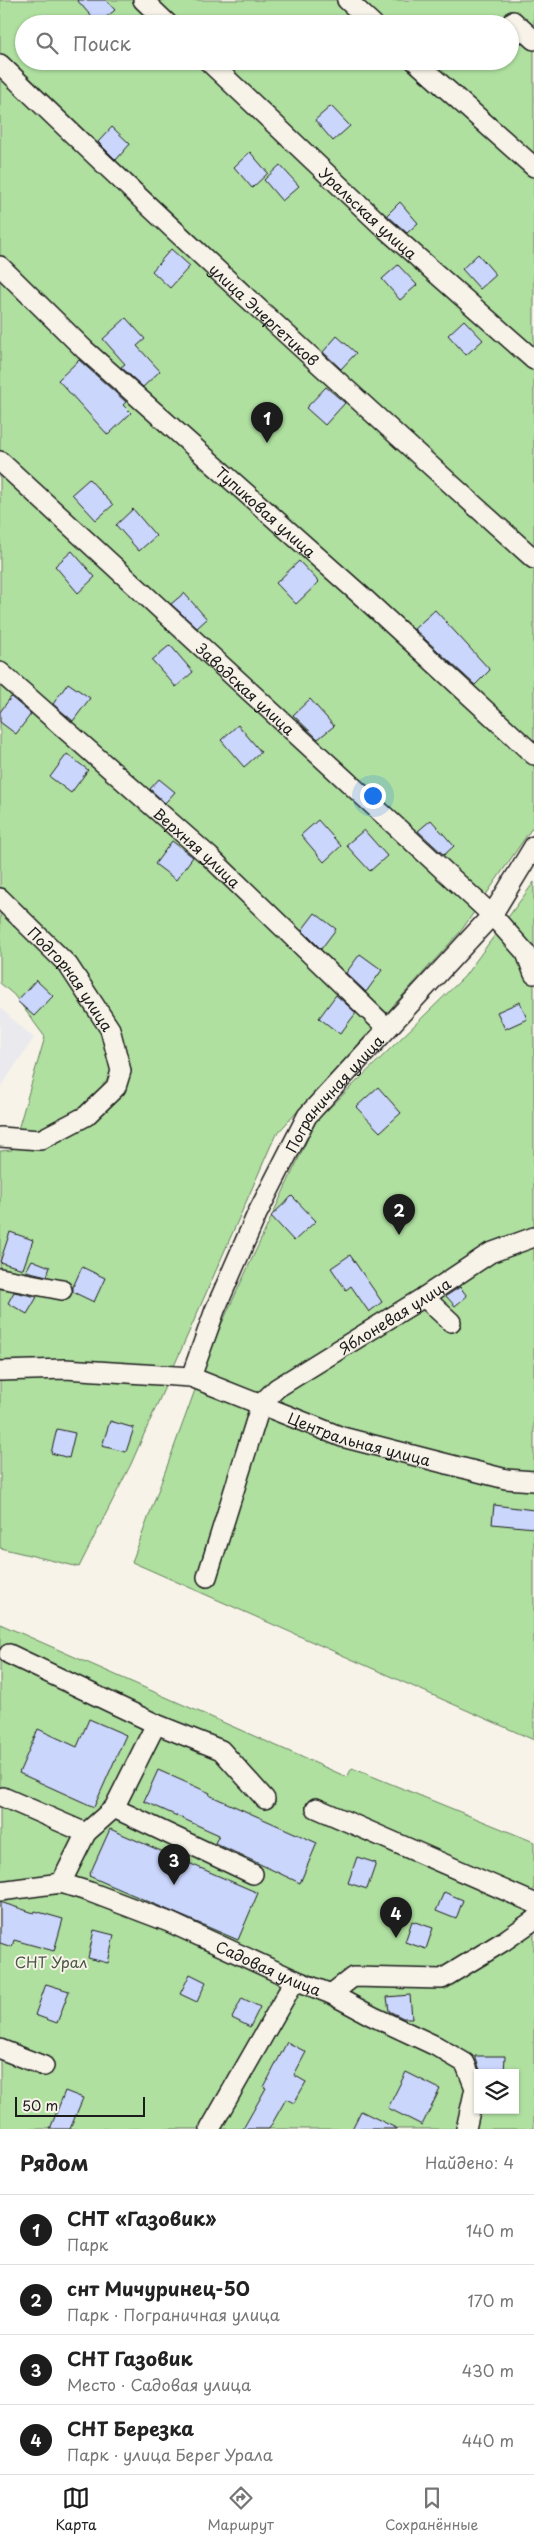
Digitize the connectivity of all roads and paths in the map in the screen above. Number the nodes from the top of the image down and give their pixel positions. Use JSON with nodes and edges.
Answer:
{"nodes":[{"id":1,"x":143,"y":0,"type":"edge"},
{"id":2,"x":347,"y":0,"type":"edge"},
{"id":3,"x":159,"y":15,"type":"edge"},
{"id":4,"x":363,"y":15,"type":"edge"},
{"id":5,"x":519,"y":26,"type":"edge"},
{"id":6,"x":534,"y":40,"type":"edge"},
{"id":7,"x":0,"y":64,"type":"edge"},
{"id":8,"x":217,"y":70,"type":"edge"},
{"id":9,"x":425,"y":70,"type":"edge"},
{"id":10,"x":534,"y":167,"type":"edge"},
{"id":11,"x":0,"y":266,"type":"edge"},
{"id":12,"x":534,"y":360,"type":"edge"},
{"id":13,"x":0,"y":461,"type":"edge"},
{"id":14,"x":534,"y":558,"type":"edge"},
{"id":15,"x":0,"y":672,"type":"edge"},
{"id":16,"x":534,"y":755,"type":"edge"},
{"id":17,"x":534,"y":846,"type":"edge"},
{"id":18,"x":0,"y":898,"type":"edge"},
{"id":19,"x":492,"y":915,"type":"junction"},
{"id":20,"x":530,"y":950,"type":"edge"},
{"id":21,"x":534,"y":974,"type":"edge"},
{"id":22,"x":387,"y":1028,"type":"junction"},
{"id":23,"x":0,"y":1138,"type":"edge"},
{"id":24,"x":534,"y":1237,"type":"edge"},
{"id":25,"x":0,"y":1278,"type":"edge"},
{"id":26,"x":62,"y":1290,"type":"dead end"},
{"id":27,"x":424,"y":1297,"type":"junction"},
{"id":28,"x":451,"y":1322,"type":"dead end"},
{"id":29,"x":0,"y":1370,"type":"edge"},
{"id":30,"x":191,"y":1377,"type":"junction"},
{"id":31,"x":261,"y":1404,"type":"junction"},
{"id":32,"x":534,"y":1481,"type":"edge"},
{"id":33,"x":207,"y":1577,"type":"dead end"},
{"id":34,"x":9,"y":1654,"type":"dead end"},
{"id":35,"x":156,"y":1724,"type":"junction"},
{"id":36,"x":3,"y":1796,"type":"dead end"},
{"id":37,"x":264,"y":1799,"type":"dead end"},
{"id":38,"x":114,"y":1808,"type":"junction"},
{"id":39,"x":316,"y":1808,"type":"dead end"},
{"id":40,"x":86,"y":1833,"type":"junction"},
{"id":41,"x":253,"y":1874,"type":"dead end"},
{"id":42,"x":61,"y":1883,"type":"junction"},
{"id":43,"x":0,"y":1891,"type":"edge"},
{"id":44,"x":534,"y":1902,"type":"edge"},
{"id":45,"x":534,"y":1920,"type":"edge"},
{"id":46,"x":295,"y":1980,"type":"junction"},
{"id":47,"x":332,"y":1994,"type":"junction"},
{"id":48,"x":0,"y":2049,"type":"edge"},
{"id":49,"x":44,"y":2066,"type":"dead end"},
{"id":50,"x":210,"y":2129,"type":"edge"},
{"id":51,"x":466,"y":2129,"type":"edge"}],
"edges":[{"from":1,"to":3,"type":"street"},
{"from":2,"to":4,"type":"street"},
{"from":5,"to":6,"type":"street"},
{"from":7,"to":14,"type":"street","name":"улица Энергетиков"},
{"from":8,"to":12,"type":"street","name":"Уральская улица"},
{"from":9,"to":10,"type":"street"},
{"from":11,"to":16,"type":"street","name":"Тупиковая улица"},
{"from":13,"to":19,"type":"street","name":"Заводская улица"},
{"from":15,"to":22,"type":"street","name":"Верхняя улица"},
{"from":17,"to":19,"type":"street","name":"Пограничная улица"},
{"from":18,"to":23,"type":"street","name":"Подгорная улица"},
{"from":19,"to":20,"type":"street","name":"Заводская улица"},
{"from":19,"to":22,"type":"street","name":"Пограничная улица"},
{"from":20,"to":21,"type":"street"},
{"from":22,"to":30,"type":"street","name":"Пограничная улица"},
{"from":24,"to":27,"type":"street","name":"Яблоневая улица"},
{"from":25,"to":26,"type":"street"},
{"from":27,"to":28,"type":"street"},
{"from":27,"to":31,"type":"street","name":"Яблоневая улица"},
{"from":29,"to":30,"type":"street","name":"Центральная улица"},
{"from":30,"to":31,"type":"street","name":"Центральная улица"},
{"from":31,"to":32,"type":"street","name":"Центральная улица"},
{"from":31,"to":33,"type":"street"},
{"from":34,"to":35,"type":"street"},
{"from":35,"to":37,"type":"street"},
{"from":35,"to":38,"type":"street"},
{"from":36,"to":40,"type":"street"},
{"from":38,"to":40,"type":"street"},
{"from":38,"to":41,"type":"street"},
{"from":39,"to":44,"type":"street"},
{"from":40,"to":42,"type":"street"},
{"from":42,"to":43,"type":"street","name":"Садовая улица"},
{"from":42,"to":46,"type":"street","name":"Садовая улица"},
{"from":45,"to":47,"type":"street"},
{"from":46,"to":47,"type":"street","name":"Садовая улица"},
{"from":46,"to":50,"type":"street"},
{"from":47,"to":51,"type":"street","name":"Садовая улица"},
{"from":48,"to":49,"type":"street"}]}
